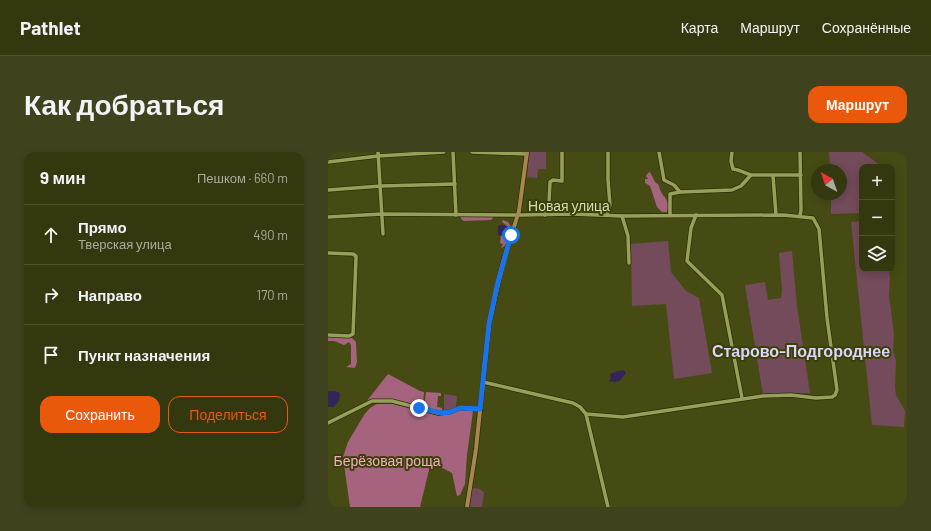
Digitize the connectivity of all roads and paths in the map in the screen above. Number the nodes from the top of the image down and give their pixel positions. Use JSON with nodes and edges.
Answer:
{"nodes":[{"id":1,"x":444,"y":152,"type":"edge"},
{"id":2,"x":453,"y":152,"type":"edge"},
{"id":3,"x":472,"y":152,"type":"edge"},
{"id":4,"x":562,"y":152,"type":"edge"},
{"id":5,"x":608,"y":152,"type":"edge"},
{"id":6,"x":659,"y":152,"type":"edge"},
{"id":7,"x":732,"y":152,"type":"edge"},
{"id":8,"x":800,"y":152,"type":"edge"},
{"id":9,"x":527,"y":153,"type":"edge"},
{"id":10,"x":378,"y":154,"type":"edge"},
{"id":11,"x":328,"y":162,"type":"edge"},
{"id":12,"x":751,"y":175,"type":"junction"},
{"id":13,"x":773,"y":176,"type":"junction"},
{"id":14,"x":801,"y":176,"type":"junction"},
{"id":15,"x":454,"y":184,"type":"junction"},
{"id":16,"x":381,"y":186,"type":"junction"},
{"id":17,"x":328,"y":190,"type":"edge"},
{"id":18,"x":680,"y":192,"type":"junction"},
{"id":19,"x":382,"y":214,"type":"junction"},
{"id":20,"x":456,"y":215,"type":"junction"},
{"id":21,"x":518,"y":215,"type":"junction"},
{"id":22,"x":546,"y":215,"type":"junction"},
{"id":23,"x":607,"y":215,"type":"junction"},
{"id":24,"x":696,"y":215,"type":"junction"},
{"id":25,"x":776,"y":215,"type":"junction"},
{"id":26,"x":622,"y":216,"type":"junction"},
{"id":27,"x":670,"y":216,"type":"junction"},
{"id":28,"x":800,"y":216,"type":"junction"},
{"id":29,"x":328,"y":217,"type":"edge"},
{"id":30,"x":383,"y":234,"type":"dead end"},
{"id":31,"x":328,"y":253,"type":"edge"},
{"id":32,"x":629,"y":263,"type":"dead end"},
{"id":33,"x":328,"y":335,"type":"edge"},
{"id":34,"x":483,"y":382,"type":"junction"},
{"id":35,"x":742,"y":398,"type":"junction"},
{"id":36,"x":480,"y":409,"type":"junction"},
{"id":37,"x":586,"y":414,"type":"junction"},
{"id":38,"x":328,"y":423,"type":"edge"},
{"id":39,"x":467,"y":507,"type":"edge"},
{"id":40,"x":608,"y":507,"type":"edge"}],
"edges":[{"from":1,"to":10,"type":"street"},
{"from":2,"to":15,"type":"street"},
{"from":3,"to":9,"type":"street"},
{"from":4,"to":22,"type":"street"},
{"from":5,"to":23,"type":"street"},
{"from":6,"to":18,"type":"street"},
{"from":7,"to":12,"type":"street"},
{"from":8,"to":14,"type":"street"},
{"from":9,"to":21,"type":"main road"},
{"from":10,"to":11,"type":"street"},
{"from":10,"to":16,"type":"street"},
{"from":12,"to":13,"type":"street"},
{"from":12,"to":18,"type":"street"},
{"from":13,"to":14,"type":"street"},
{"from":13,"to":25,"type":"street"},
{"from":14,"to":28,"type":"street"},
{"from":15,"to":16,"type":"street"},
{"from":15,"to":20,"type":"street"},
{"from":16,"to":17,"type":"street"},
{"from":16,"to":19,"type":"street"},
{"from":18,"to":27,"type":"street"},
{"from":19,"to":20,"type":"street","name":"Новая улица"},
{"from":19,"to":29,"type":"street","name":"Новая улица"},
{"from":19,"to":30,"type":"street"},
{"from":20,"to":21,"type":"street","name":"Новая улица"},
{"from":21,"to":22,"type":"street","name":"Новая улица"},
{"from":21,"to":34,"type":"main road"},
{"from":22,"to":23,"type":"street","name":"Новая улица"},
{"from":23,"to":26,"type":"street","name":"Новая улица"},
{"from":24,"to":25,"type":"street","name":"Новая улица"},
{"from":24,"to":27,"type":"street","name":"Новая улица"},
{"from":24,"to":35,"type":"street"},
{"from":25,"to":28,"type":"street","name":"Новая улица"},
{"from":26,"to":27,"type":"street","name":"Новая улица"},
{"from":26,"to":32,"type":"street"},
{"from":28,"to":35,"type":"street","name":"Новая улица"},
{"from":31,"to":33,"type":"street"},
{"from":34,"to":36,"type":"main road"},
{"from":34,"to":37,"type":"street"},
{"from":35,"to":37,"type":"street"},
{"from":36,"to":38,"type":"street"},
{"from":36,"to":39,"type":"main road"},
{"from":37,"to":40,"type":"street"}]}
